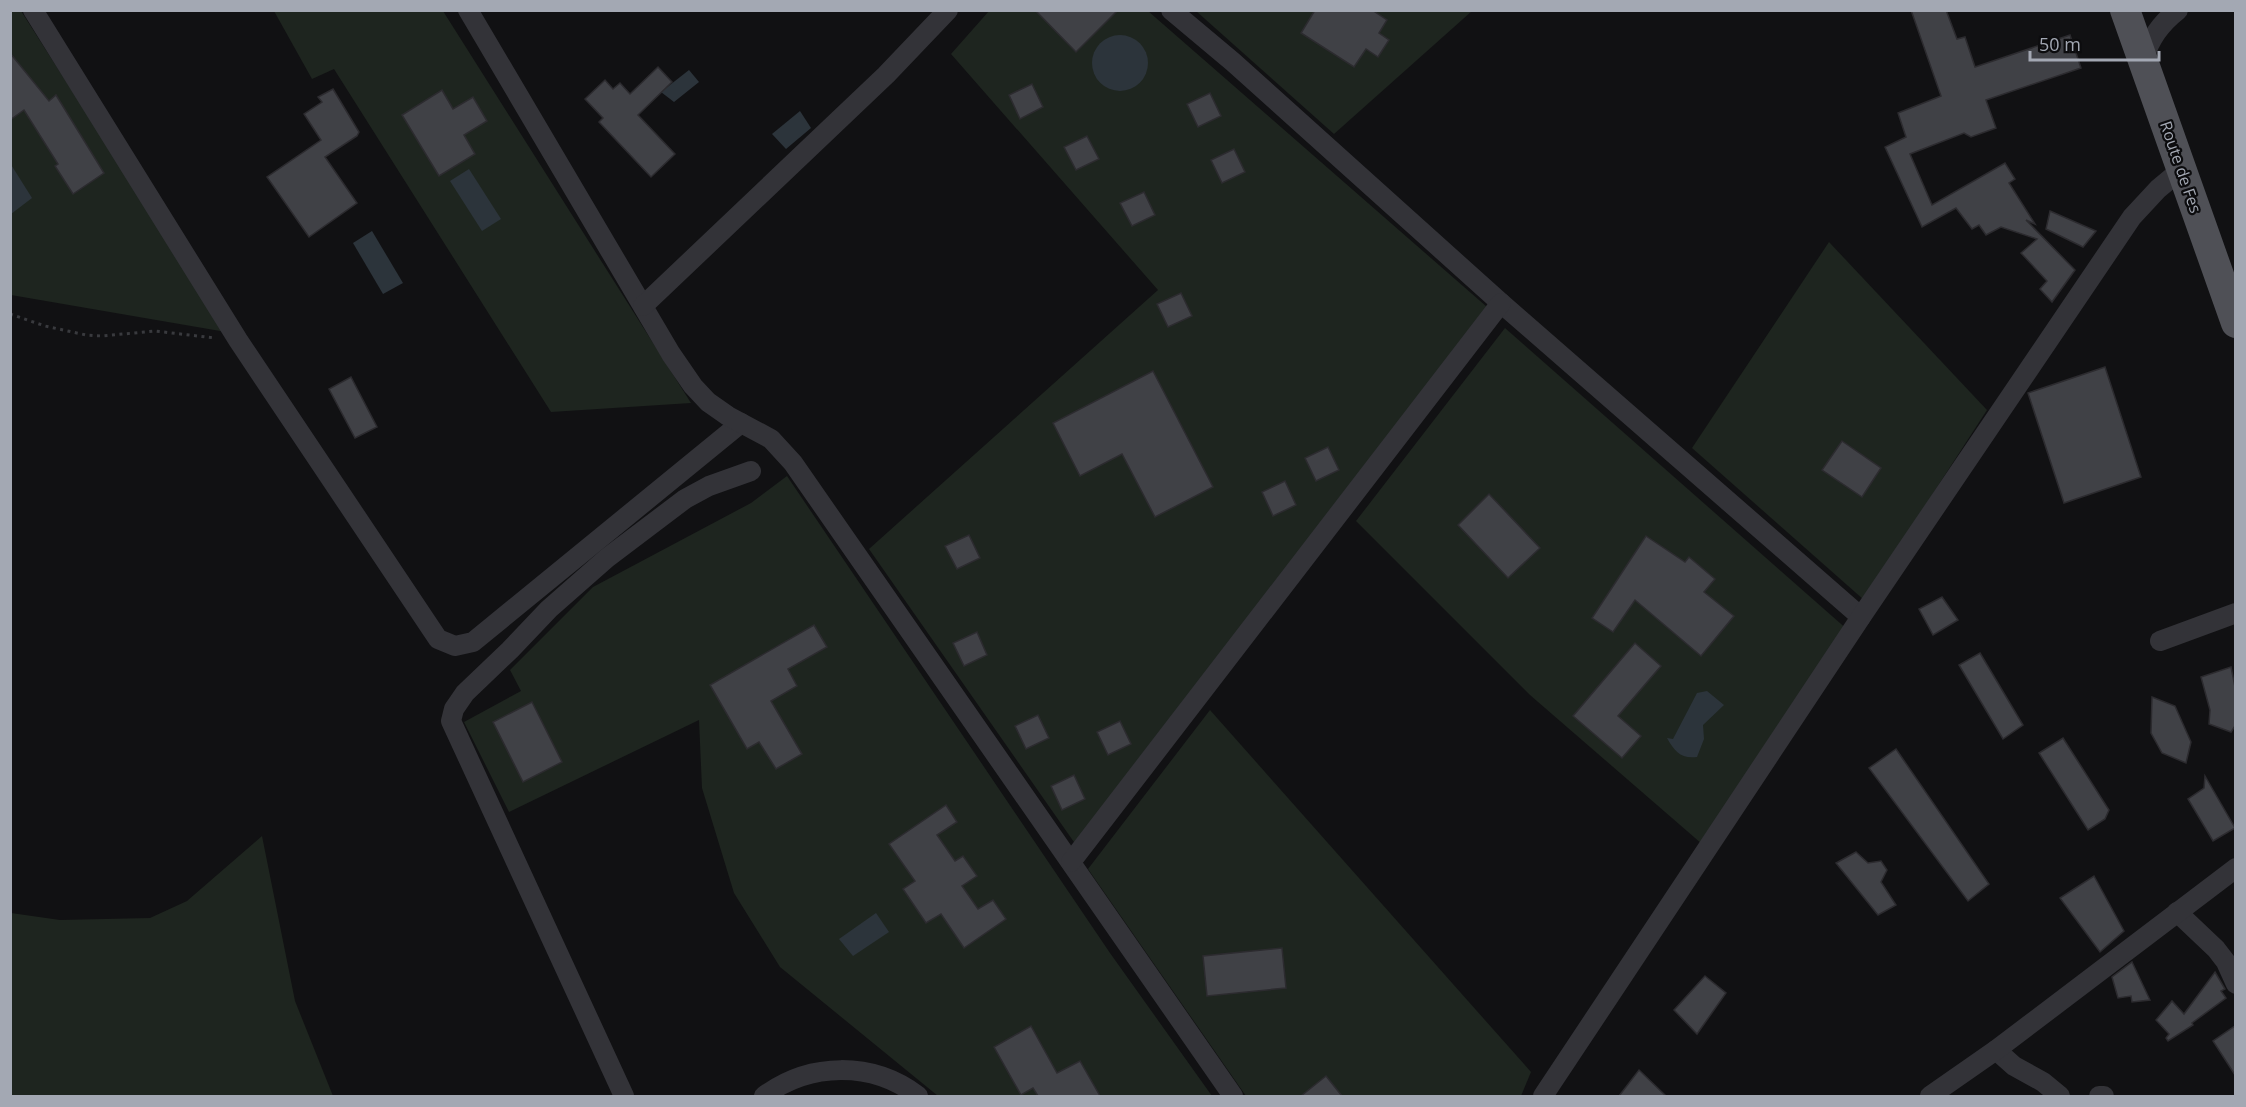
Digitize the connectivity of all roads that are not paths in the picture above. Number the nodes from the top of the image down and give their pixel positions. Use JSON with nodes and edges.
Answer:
{"nodes":[{"id":1,"x":33,"y":10,"type":"edge"},
{"id":2,"x":468,"y":10,"type":"edge"},
{"id":3,"x":948,"y":10,"type":"edge"},
{"id":4,"x":1171,"y":10,"type":"edge"},
{"id":5,"x":2126,"y":10,"type":"edge"},
{"id":6,"x":2178,"y":10,"type":"edge"},
{"id":7,"x":2143,"y":60,"type":"junction"},
{"id":8,"x":2182,"y":169,"type":"junction"},
{"id":9,"x":1501,"y":303,"type":"junction"},
{"id":10,"x":643,"y":306,"type":"junction"},
{"id":11,"x":2235,"y":323,"type":"edge"},
{"id":12,"x":741,"y":423,"type":"junction"},
{"id":13,"x":751,"y":471,"type":"dead end"},
{"id":14,"x":2235,"y":613,"type":"edge"},
{"id":15,"x":1862,"y":617,"type":"junction"},
{"id":16,"x":2160,"y":641,"type":"dead end"},
{"id":17,"x":1071,"y":862,"type":"junction"},
{"id":18,"x":2235,"y":868,"type":"edge"},
{"id":19,"x":2177,"y":912,"type":"junction"},
{"id":20,"x":2235,"y":984,"type":"edge"},
{"id":21,"x":1996,"y":1050,"type":"junction"},
{"id":22,"x":624,"y":1096,"type":"edge"},
{"id":23,"x":764,"y":1096,"type":"edge"},
{"id":24,"x":918,"y":1096,"type":"edge"},
{"id":25,"x":1233,"y":1096,"type":"edge"},
{"id":26,"x":1543,"y":1096,"type":"edge"},
{"id":27,"x":1930,"y":1096,"type":"edge"},
{"id":28,"x":2060,"y":1096,"type":"edge"},
{"id":29,"x":2099,"y":1096,"type":"edge"},
{"id":30,"x":2104,"y":1096,"type":"edge"}],
"edges":[{"from":1,"to":12,"type":"street"},
{"from":2,"to":10,"type":"street"},
{"from":3,"to":10,"type":"street"},
{"from":4,"to":9,"type":"street"},
{"from":5,"to":7,"type":"main road","name":"Route de Fes"},
{"from":6,"to":7,"type":"street"},
{"from":7,"to":8,"type":"main road","name":"Route de Fes"},
{"from":8,"to":11,"type":"main road","name":"Route de Fes"},
{"from":8,"to":15,"type":"street"},
{"from":9,"to":15,"type":"street"},
{"from":9,"to":17,"type":"street"},
{"from":10,"to":12,"type":"street"},
{"from":12,"to":17,"type":"street"},
{"from":13,"to":22,"type":"street"},
{"from":14,"to":16,"type":"street"},
{"from":15,"to":26,"type":"street"},
{"from":17,"to":25,"type":"street"},
{"from":18,"to":19,"type":"street"},
{"from":19,"to":20,"type":"street"},
{"from":19,"to":21,"type":"street"},
{"from":21,"to":27,"type":"street"},
{"from":21,"to":28,"type":"street"},
{"from":23,"to":24,"type":"street"},
{"from":29,"to":30,"type":"street"}]}
